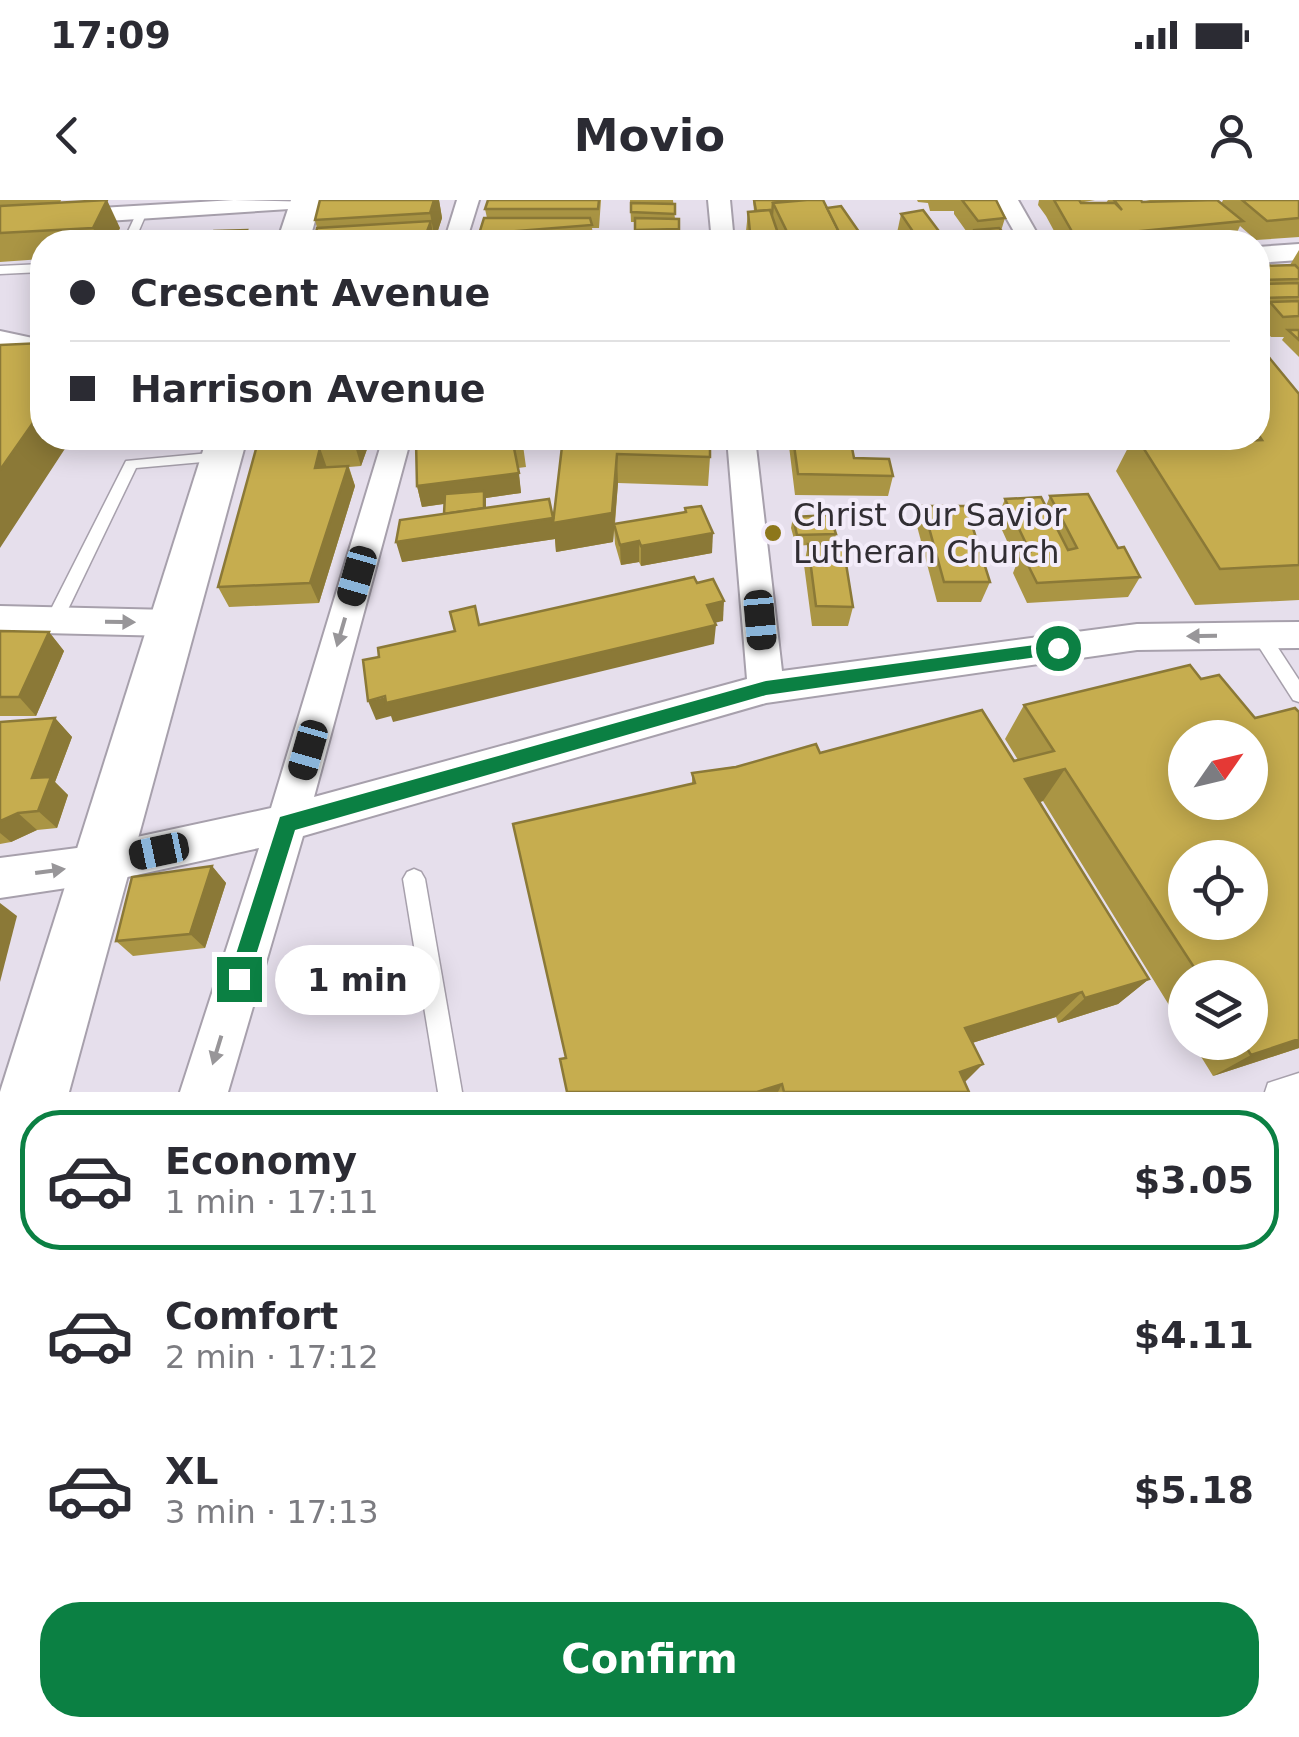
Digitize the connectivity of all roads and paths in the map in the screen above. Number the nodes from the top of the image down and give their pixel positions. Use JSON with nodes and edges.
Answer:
{"nodes":[{"id":1,"x":468,"y":200,"type":"edge"},
{"id":2,"x":719,"y":200,"type":"edge"},
{"id":3,"x":1006,"y":200,"type":"edge"},
{"id":4,"x":306,"y":201,"type":"edge"},
{"id":5,"x":68,"y":209,"type":"edge"},
{"id":6,"x":142,"y":212,"type":"junction"},
{"id":7,"x":0,"y":222,"type":"edge"},
{"id":8,"x":134,"y":230,"type":"edge"},
{"id":9,"x":296,"y":230,"type":"edge"},
{"id":10,"x":459,"y":230,"type":"edge"},
{"id":11,"x":721,"y":230,"type":"edge"},
{"id":12,"x":1024,"y":230,"type":"edge"},
{"id":13,"x":1299,"y":252,"type":"edge"},
{"id":14,"x":1270,"y":255,"type":"edge"},
{"id":15,"x":30,"y":269,"type":"edge"},
{"id":16,"x":0,"y":270,"type":"edge"},
{"id":17,"x":0,"y":340,"type":"edge"},
{"id":18,"x":30,"y":346,"type":"edge"},
{"id":19,"x":207,"y":450,"type":"edge"},
{"id":20,"x":222,"y":450,"type":"edge"},
{"id":21,"x":394,"y":450,"type":"edge"},
{"id":22,"x":742,"y":450,"type":"edge"},
{"id":23,"x":0,"y":620,"type":"edge"},
{"id":24,"x":54,"y":620,"type":"junction"},
{"id":25,"x":171,"y":623,"type":"junction"},
{"id":26,"x":1299,"y":635,"type":"edge"},
{"id":27,"x":1260,"y":636,"type":"junction"},
{"id":28,"x":766,"y":688,"type":"junction"},
{"id":29,"x":1299,"y":695,"type":"edge"},
{"id":30,"x":287,"y":823,"type":"junction"},
{"id":31,"x":100,"y":864,"type":"junction"},
{"id":32,"x":0,"y":878,"type":"edge"},
{"id":33,"x":414,"y":880,"type":"dead end"},
{"id":34,"x":1299,"y":1086,"type":"edge"},
{"id":35,"x":34,"y":1092,"type":"edge"},
{"id":36,"x":204,"y":1092,"type":"edge"},
{"id":37,"x":450,"y":1092,"type":"edge"},
{"id":38,"x":1277,"y":1092,"type":"edge"}],
"edges":[{"from":1,"to":10,"type":"street"},
{"from":2,"to":11,"type":"street"},
{"from":3,"to":12,"type":"street"},
{"from":4,"to":6,"type":"street"},
{"from":4,"to":9,"type":"main road"},
{"from":5,"to":6,"type":"street"},
{"from":5,"to":7,"type":"street"},
{"from":6,"to":8,"type":"lane"},
{"from":13,"to":14,"type":"street"},
{"from":15,"to":16,"type":"lane"},
{"from":17,"to":18,"type":"street"},
{"from":19,"to":24,"type":"lane"},
{"from":20,"to":25,"type":"main road"},
{"from":21,"to":30,"type":"street","one_way":true},
{"from":22,"to":28,"type":"street"},
{"from":23,"to":24,"type":"street"},
{"from":24,"to":25,"type":"street","one_way":true},
{"from":25,"to":31,"type":"main road"},
{"from":26,"to":27,"type":"street"},
{"from":27,"to":28,"type":"street","one_way":true},
{"from":27,"to":29,"type":"lane"},
{"from":28,"to":30,"type":"street"},
{"from":30,"to":31,"type":"street"},
{"from":30,"to":36,"type":"street","one_way":true},
{"from":32,"to":31,"type":"street","one_way":true},
{"from":31,"to":35,"type":"main road"},
{"from":33,"to":37,"type":"lane"},
{"from":34,"to":38,"type":"lane"}]}
